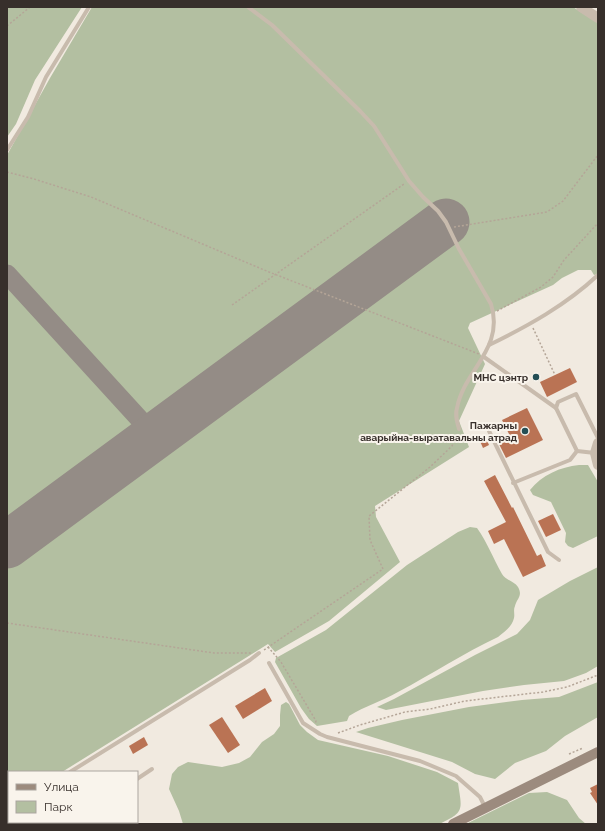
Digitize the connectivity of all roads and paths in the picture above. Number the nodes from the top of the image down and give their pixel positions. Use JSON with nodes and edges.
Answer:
{"nodes":[{"id":1,"x":30,"y":7,"type":"edge"},
{"id":2,"x":89,"y":7,"type":"edge"},
{"id":3,"x":248,"y":7,"type":"edge"},
{"id":4,"x":581,"y":7,"type":"edge"},
{"id":5,"x":598,"y":18,"type":"edge"},
{"id":6,"x":7,"y":26,"type":"edge"},
{"id":7,"x":7,"y":150,"type":"edge"},
{"id":8,"x":598,"y":155,"type":"edge"},
{"id":9,"x":7,"y":172,"type":"edge"},
{"id":10,"x":409,"y":181,"type":"junction"},
{"id":11,"x":598,"y":223,"type":"edge"},
{"id":12,"x":449,"y":228,"type":"junction"},
{"id":13,"x":277,"y":275,"type":"junction"},
{"id":14,"x":598,"y":275,"type":"edge"},
{"id":15,"x":232,"y":305,"type":"dead end"},
{"id":16,"x":494,"y":312,"type":"junction"},
{"id":17,"x":530,"y":323,"type":"junction"},
{"id":18,"x":489,"y":345,"type":"junction"},
{"id":19,"x":484,"y":357,"type":"junction"},
{"id":20,"x":555,"y":375,"type":"dead end"},
{"id":21,"x":556,"y":408,"type":"junction"},
{"id":22,"x":459,"y":429,"type":"joint"},
{"id":23,"x":488,"y":431,"type":"dead end"},
{"id":24,"x":598,"y":438,"type":"edge"},
{"id":25,"x":596,"y":448,"type":"edge"},
{"id":26,"x":577,"y":450,"type":"junction"},
{"id":27,"x":598,"y":466,"type":"edge"},
{"id":28,"x":513,"y":483,"type":"junction"},
{"id":29,"x":559,"y":560,"type":"dead end"},
{"id":30,"x":7,"y":623,"type":"edge"},
{"id":31,"x":268,"y":647,"type":"junction"},
{"id":32,"x":259,"y":653,"type":"junction"},
{"id":33,"x":269,"y":662,"type":"dead end"},
{"id":34,"x":598,"y":676,"type":"edge"},
{"id":35,"x":313,"y":730,"type":"junction"},
{"id":36,"x":327,"y":736,"type":"junction"},
{"id":37,"x":583,"y":748,"type":"dead end"},
{"id":38,"x":598,"y":752,"type":"edge"},
{"id":39,"x":569,"y":754,"type":"dead end"},
{"id":40,"x":152,"y":769,"type":"dead end"},
{"id":41,"x":72,"y":771,"type":"edge"},
{"id":42,"x":138,"y":778,"type":"edge"},
{"id":43,"x":486,"y":808,"type":"junction"},
{"id":44,"x":453,"y":824,"type":"edge"}],
"edges":[{"from":1,"to":6,"type":"path"},
{"from":2,"to":7,"type":"lane"},
{"from":3,"to":10,"type":"lane"},
{"from":4,"to":5,"type":"street"},
{"from":8,"to":12,"type":"path"},
{"from":9,"to":13,"type":"path"},
{"from":10,"to":12,"type":"lane"},
{"from":10,"to":13,"type":"path"},
{"from":11,"to":16,"type":"path"},
{"from":12,"to":16,"type":"lane"},
{"from":13,"to":15,"type":"path"},
{"from":13,"to":19,"type":"path"},
{"from":14,"to":17,"type":"lane"},
{"from":16,"to":18,"type":"lane"},
{"from":17,"to":18,"type":"lane"},
{"from":17,"to":20,"type":"path"},
{"from":18,"to":19,"type":"lane"},
{"from":19,"to":21,"type":"lane"},
{"from":19,"to":22,"type":"lane"},
{"from":21,"to":24,"type":"lane"},
{"from":21,"to":26,"type":"lane"},
{"from":22,"to":31,"type":"path"},
{"from":23,"to":28,"type":"lane"},
{"from":25,"to":26,"type":"lane"},
{"from":25,"to":27,"type":"street"},
{"from":26,"to":28,"type":"lane"},
{"from":28,"to":29,"type":"lane"},
{"from":30,"to":32,"type":"path"},
{"from":31,"to":32,"type":"path"},
{"from":31,"to":35,"type":"path"},
{"from":32,"to":41,"type":"lane"},
{"from":33,"to":35,"type":"lane"},
{"from":34,"to":36,"type":"path"},
{"from":35,"to":36,"type":"lane"},
{"from":36,"to":43,"type":"lane"},
{"from":37,"to":39,"type":"path"},
{"from":38,"to":43,"type":"main road"},
{"from":40,"to":42,"type":"lane"},
{"from":43,"to":44,"type":"main road"}]}
